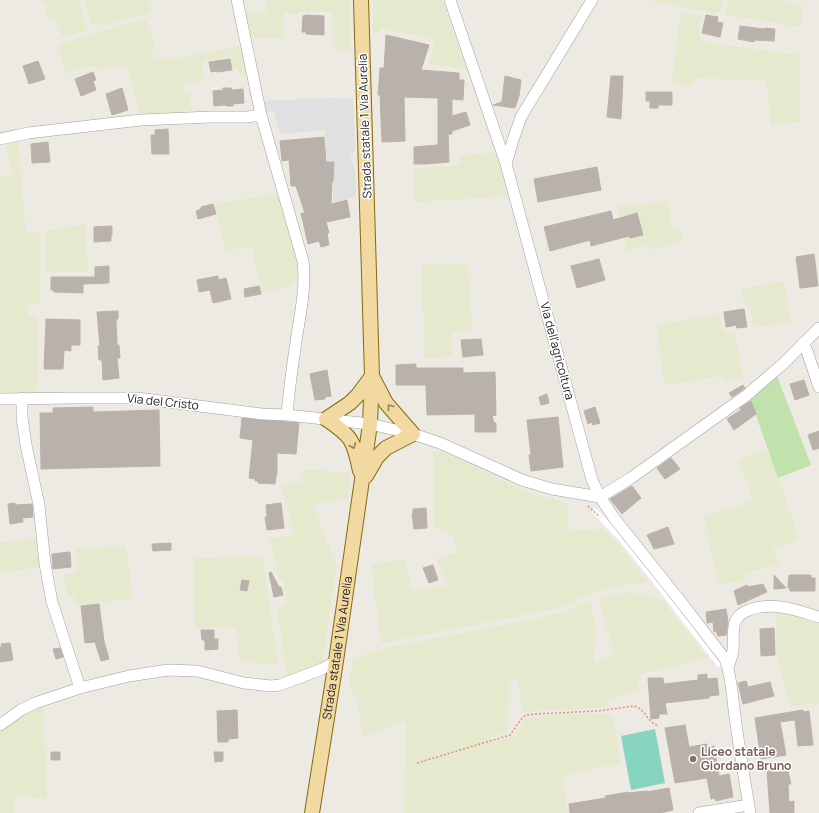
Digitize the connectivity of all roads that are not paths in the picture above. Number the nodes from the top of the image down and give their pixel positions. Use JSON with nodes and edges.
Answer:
{"nodes":[{"id":1,"x":237,"y":0,"type":"edge"},
{"id":2,"x":361,"y":0,"type":"edge"},
{"id":3,"x":450,"y":0,"type":"edge"},
{"id":4,"x":592,"y":0,"type":"edge"},
{"id":5,"x":261,"y":115,"type":"junction"},
{"id":6,"x":0,"y":139,"type":"edge"},
{"id":7,"x":506,"y":164,"type":"junction"},
{"id":8,"x":819,"y":328,"type":"edge"},
{"id":9,"x":803,"y":343,"type":"junction"},
{"id":10,"x":372,"y":376,"type":"junction"},
{"id":11,"x":819,"y":388,"type":"edge"},
{"id":12,"x":22,"y":398,"type":"junction"},
{"id":13,"x":0,"y":400,"type":"edge"},
{"id":14,"x":287,"y":415,"type":"junction"},
{"id":15,"x":326,"y":419,"type":"junction"},
{"id":16,"x":370,"y":424,"type":"junction"},
{"id":17,"x":414,"y":434,"type":"junction"},
{"id":18,"x":362,"y":484,"type":"junction"},
{"id":19,"x":600,"y":497,"type":"junction"},
{"id":20,"x":819,"y":618,"type":"edge"},
{"id":21,"x":336,"y":661,"type":"junction"},
{"id":22,"x":728,"y":668,"type":"junction"},
{"id":23,"x":80,"y":688,"type":"junction"},
{"id":24,"x":0,"y":725,"type":"edge"},
{"id":25,"x":749,"y":809,"type":"edge"},
{"id":26,"x":312,"y":813,"type":"edge"},
{"id":27,"x":699,"y":813,"type":"edge"}],
"edges":[{"from":1,"to":5,"type":"street"},
{"from":2,"to":10,"type":"main road","name":"Strada statale 1 Via Aurelia"},
{"from":3,"to":7,"type":"street","name":"Via dell'agricoltura"},
{"from":4,"to":7,"type":"street"},
{"from":5,"to":6,"type":"street"},
{"from":5,"to":14,"type":"street"},
{"from":7,"to":19,"type":"street","name":"Via dell'agricoltura"},
{"from":8,"to":9,"type":"street"},
{"from":9,"to":11,"type":"street"},
{"from":9,"to":19,"type":"street"},
{"from":10,"to":15,"type":"main road"},
{"from":10,"to":16,"type":"main road","name":"Strada statale 1 Via Aurelia"},
{"from":17,"to":10,"type":"main road","one_way":true},
{"from":12,"to":13,"type":"street","name":"Via del Cristo"},
{"from":12,"to":14,"type":"street","name":"Via del Cristo"},
{"from":12,"to":23,"type":"street"},
{"from":14,"to":15,"type":"street","name":"Via del Cristo"},
{"from":15,"to":16,"type":"street","name":"Via del Cristo"},
{"from":15,"to":18,"type":"main road","one_way":true},
{"from":16,"to":17,"type":"street","name":"Via del Cristo"},
{"from":16,"to":18,"type":"main road","name":"Strada statale 1 Via Aurelia"},
{"from":17,"to":18,"type":"main road"},
{"from":17,"to":19,"type":"street","name":"Via del Cristo"},
{"from":18,"to":21,"type":"main road","name":"Strada statale 1 Via Aurelia"},
{"from":19,"to":22,"type":"street","name":"Via dell'agricoltura"},
{"from":20,"to":22,"type":"street"},
{"from":21,"to":23,"type":"street"},
{"from":21,"to":26,"type":"main road","name":"Strada statale 1 Via Aurelia"},
{"from":22,"to":25,"type":"street"},
{"from":23,"to":24,"type":"street"},
{"from":25,"to":27,"type":"street"}]}
